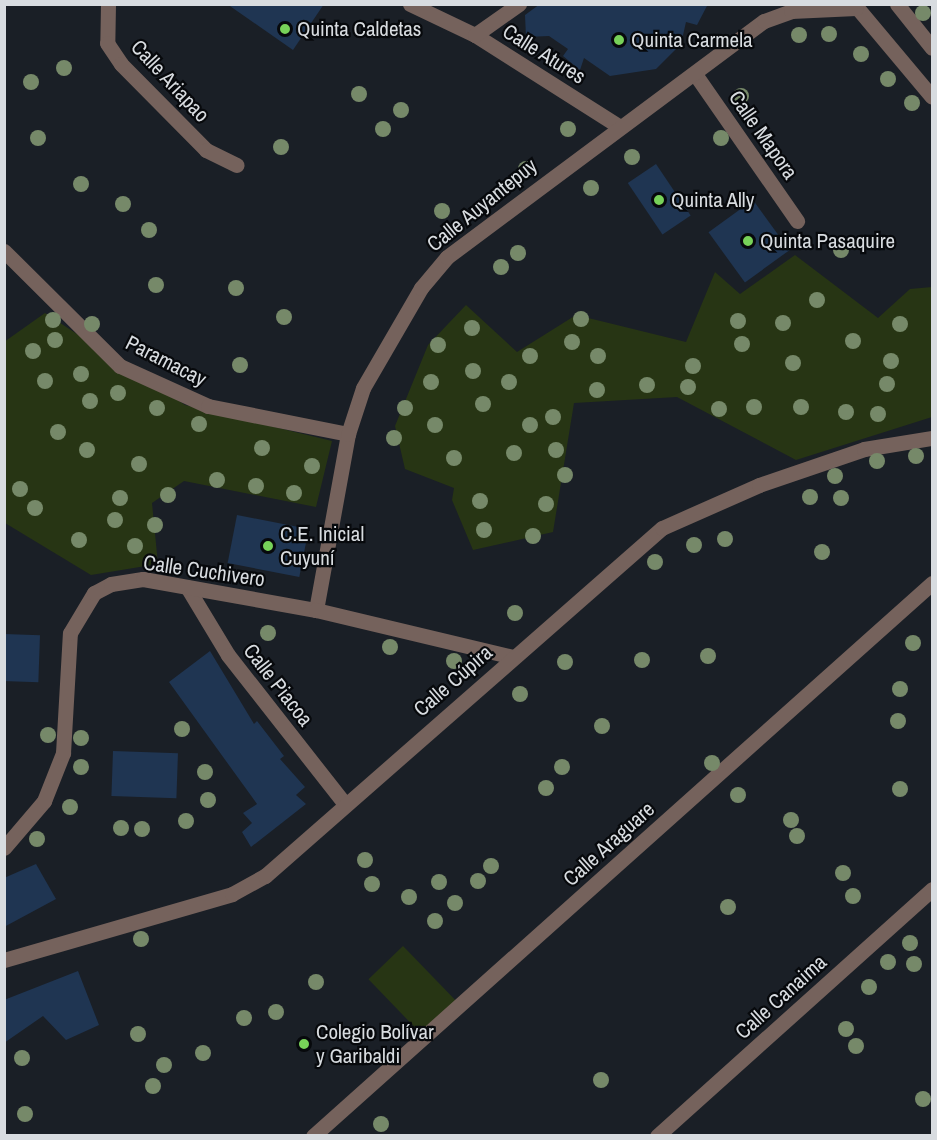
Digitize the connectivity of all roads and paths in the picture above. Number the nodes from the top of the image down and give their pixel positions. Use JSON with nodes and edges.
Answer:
{"nodes":[{"id":1,"x":108,"y":4,"type":"edge"},
{"id":2,"x":410,"y":4,"type":"edge"},
{"id":3,"x":519,"y":4,"type":"edge"},
{"id":4,"x":767,"y":4,"type":"edge"},
{"id":5,"x":897,"y":4,"type":"edge"},
{"id":6,"x":855,"y":6,"type":"edge"},
{"id":7,"x":764,"y":21,"type":"junction"},
{"id":8,"x":475,"y":35,"type":"junction"},
{"id":9,"x":933,"y":48,"type":"edge"},
{"id":10,"x":695,"y":74,"type":"junction"},
{"id":11,"x":933,"y":97,"type":"edge"},
{"id":12,"x":620,"y":127,"type":"junction"},
{"id":13,"x":237,"y":165,"type":"dead end"},
{"id":14,"x":797,"y":221,"type":"dead end"},
{"id":15,"x":4,"y":251,"type":"edge"},
{"id":16,"x":348,"y":434,"type":"junction"},
{"id":17,"x":933,"y":438,"type":"edge"},
{"id":18,"x":933,"y":583,"type":"edge"},
{"id":19,"x":187,"y":587,"type":"junction"},
{"id":20,"x":316,"y":610,"type":"junction"},
{"id":21,"x":513,"y":657,"type":"junction"},
{"id":22,"x":344,"y":803,"type":"junction"},
{"id":23,"x":4,"y":848,"type":"edge"},
{"id":24,"x":933,"y":890,"type":"edge"},
{"id":25,"x":4,"y":960,"type":"edge"},
{"id":26,"x":313,"y":1136,"type":"edge"},
{"id":27,"x":657,"y":1136,"type":"edge"}],
"edges":[{"from":1,"to":13,"type":"street","name":"Calle Ariapao"},
{"from":2,"to":8,"type":"street","name":"Calle Atures"},
{"from":3,"to":8,"type":"street"},
{"from":4,"to":7,"type":"street"},
{"from":5,"to":9,"type":"street"},
{"from":6,"to":7,"type":"street","name":"Calle Auyantepuy"},
{"from":6,"to":11,"type":"street"},
{"from":7,"to":10,"type":"street","name":"Calle Auyantepuy"},
{"from":8,"to":12,"type":"street","name":"Calle Atures"},
{"from":10,"to":12,"type":"street","name":"Calle Auyantepuy"},
{"from":10,"to":14,"type":"street","name":"Calle Mapora"},
{"from":12,"to":16,"type":"street","name":"Calle Auyantepuy"},
{"from":15,"to":16,"type":"street","name":"Paramacay"},
{"from":16,"to":20,"type":"street","name":"Calle Auyantepuy"},
{"from":17,"to":21,"type":"street","name":"Calle Cúpira"},
{"from":18,"to":26,"type":"street","name":"Calle Araguare"},
{"from":19,"to":20,"type":"street","name":"Calle Cuchivero"},
{"from":19,"to":22,"type":"street","name":"Calle Piacoa"},
{"from":19,"to":23,"type":"street","name":"Calle Cuchivero"},
{"from":20,"to":21,"type":"street","name":"Calle Cuchivero"},
{"from":21,"to":22,"type":"street","name":"Calle Cúpira"},
{"from":22,"to":25,"type":"street","name":"Calle Cúpira"},
{"from":24,"to":27,"type":"street","name":"Calle Canaima"}]}
